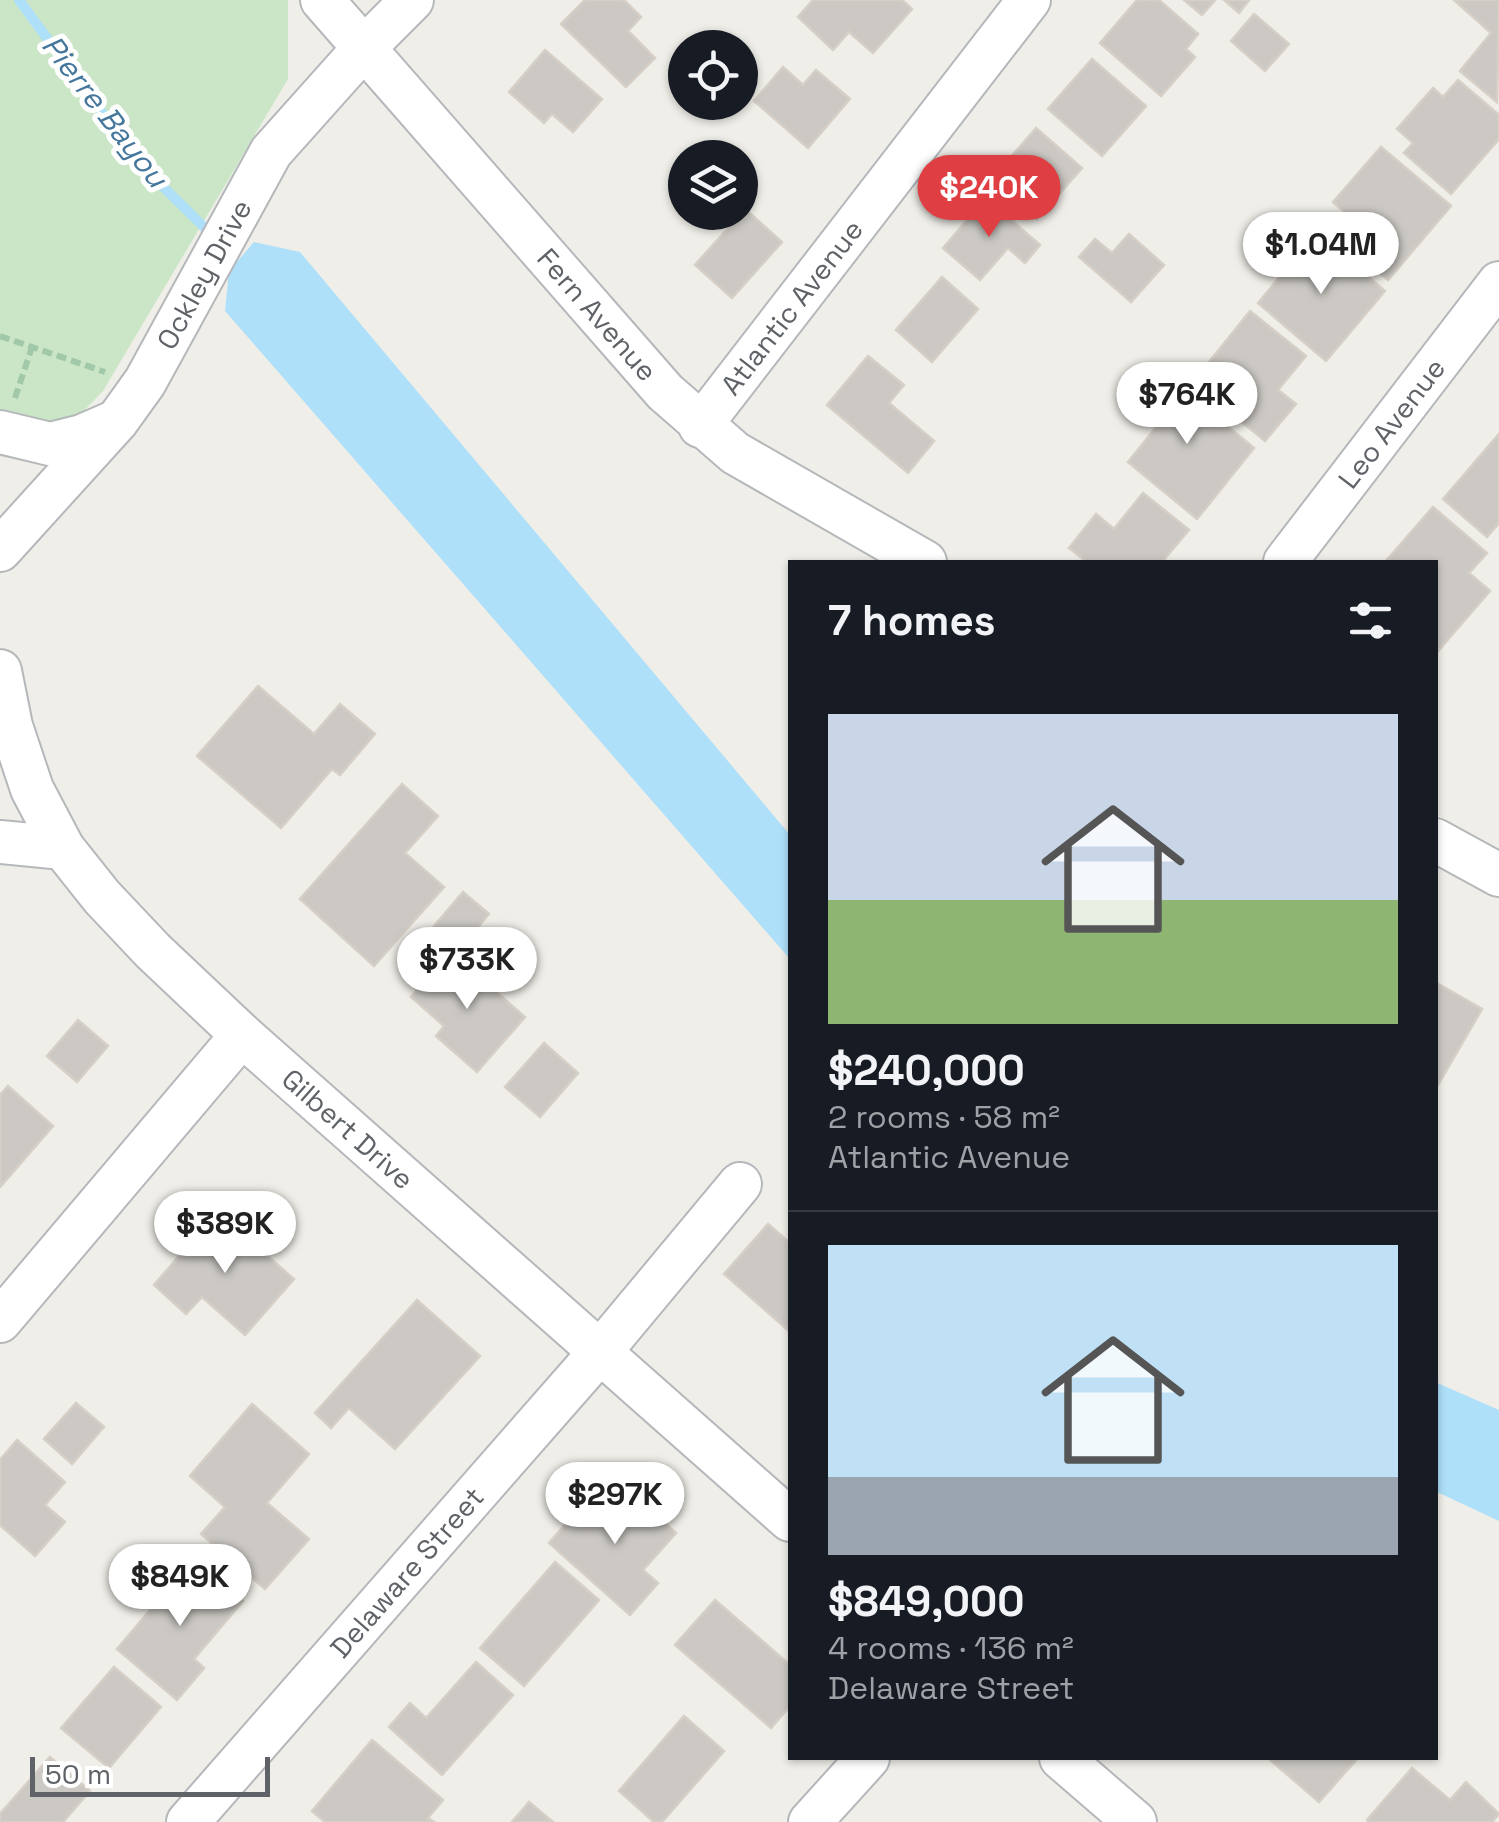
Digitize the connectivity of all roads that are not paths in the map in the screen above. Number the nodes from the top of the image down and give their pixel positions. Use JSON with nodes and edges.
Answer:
{"nodes":[{"id":1,"x":322,"y":0,"type":"edge"},
{"id":2,"x":412,"y":0,"type":"edge"},
{"id":3,"x":1029,"y":0,"type":"edge"},
{"id":4,"x":363,"y":48,"type":"junction"},
{"id":5,"x":1499,"y":283,"type":"edge"},
{"id":6,"x":117,"y":421,"type":"junction"},
{"id":7,"x":5,"y":423,"type":"edge"},
{"id":8,"x":700,"y":426,"type":"junction"},
{"id":9,"x":0,"y":550,"type":"edge"},
{"id":10,"x":922,"y":560,"type":"edge"},
{"id":11,"x":1288,"y":560,"type":"edge"},
{"id":12,"x":0,"y":671,"type":"edge"},
{"id":13,"x":0,"y":842,"type":"edge"},
{"id":14,"x":1438,"y":842,"type":"edge"},
{"id":15,"x":63,"y":848,"type":"junction"},
{"id":16,"x":1499,"y":875,"type":"edge"},
{"id":17,"x":242,"y":1035,"type":"junction"},
{"id":18,"x":740,"y":1184,"type":"dead end"},
{"id":19,"x":0,"y":1321,"type":"edge"},
{"id":20,"x":600,"y":1352,"type":"junction"},
{"id":21,"x":788,"y":1518,"type":"edge"},
{"id":22,"x":866,"y":1760,"type":"edge"},
{"id":23,"x":1063,"y":1760,"type":"edge"},
{"id":24,"x":188,"y":1822,"type":"edge"},
{"id":25,"x":810,"y":1822,"type":"edge"},
{"id":26,"x":1135,"y":1822,"type":"edge"}],
"edges":[{"from":1,"to":4,"type":"street","name":"Fern Avenue"},
{"from":2,"to":4,"type":"street","name":"Ockley Drive"},
{"from":3,"to":8,"type":"street","name":"Atlantic Avenue"},
{"from":4,"to":6,"type":"street","name":"Ockley Drive"},
{"from":4,"to":8,"type":"street","name":"Fern Avenue"},
{"from":5,"to":11,"type":"street","name":"Leo Avenue"},
{"from":6,"to":7,"type":"street"},
{"from":6,"to":9,"type":"street","name":"Ockley Drive"},
{"from":8,"to":10,"type":"street","name":"Fern Avenue"},
{"from":12,"to":15,"type":"street","name":"Gilbert Drive"},
{"from":13,"to":15,"type":"street"},
{"from":14,"to":16,"type":"street"},
{"from":15,"to":17,"type":"street","name":"Gilbert Drive"},
{"from":17,"to":19,"type":"street"},
{"from":17,"to":20,"type":"street","name":"Gilbert Drive"},
{"from":18,"to":20,"type":"street","name":"Delaware Street"},
{"from":20,"to":21,"type":"street","name":"Gilbert Drive"},
{"from":20,"to":24,"type":"street","name":"Delaware Street"},
{"from":22,"to":25,"type":"street"},
{"from":23,"to":26,"type":"street"}]}
